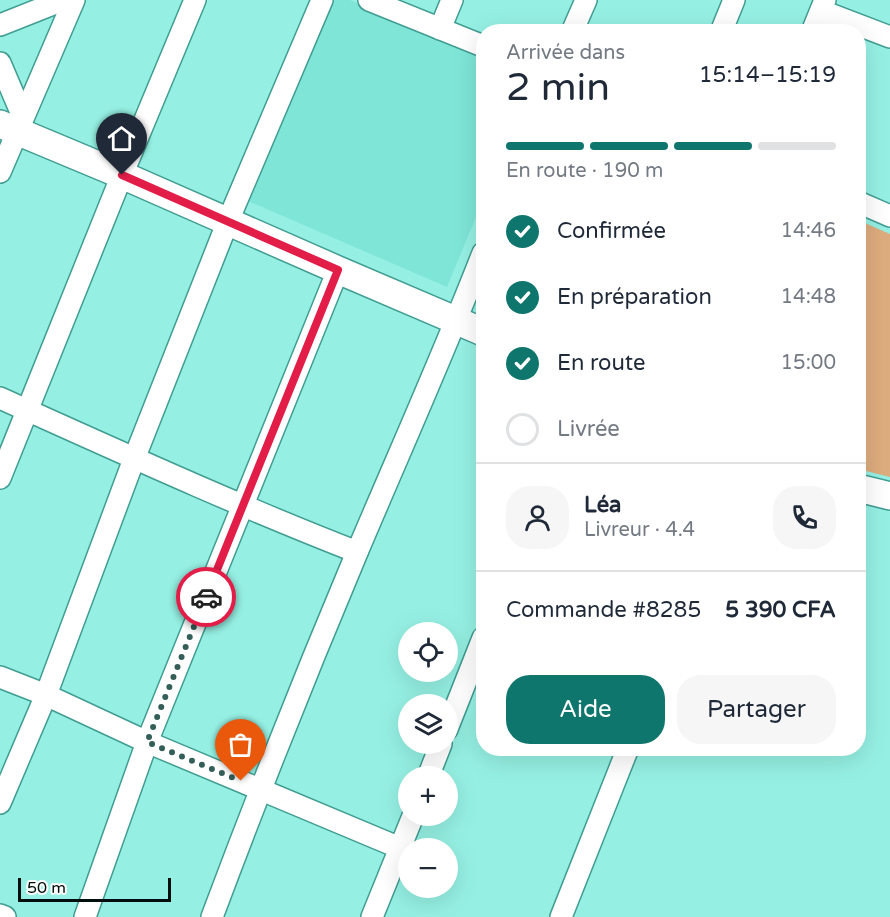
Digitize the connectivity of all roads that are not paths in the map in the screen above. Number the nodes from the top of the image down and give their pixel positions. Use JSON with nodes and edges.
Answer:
{"nodes":[{"id":1,"x":63,"y":0,"type":"edge"},
{"id":2,"x":74,"y":0,"type":"edge"},
{"id":3,"x":195,"y":0,"type":"edge"},
{"id":4,"x":322,"y":0,"type":"edge"},
{"id":5,"x":369,"y":0,"type":"edge"},
{"id":6,"x":452,"y":0,"type":"edge"},
{"id":7,"x":586,"y":0,"type":"edge"},
{"id":8,"x":734,"y":0,"type":"edge"},
{"id":9,"x":824,"y":5,"type":"edge"},
{"id":10,"x":576,"y":24,"type":"edge"},
{"id":11,"x":724,"y":24,"type":"edge"},
{"id":12,"x":816,"y":24,"type":"edge"},
{"id":13,"x":863,"y":24,"type":"edge"},
{"id":14,"x":0,"y":25,"type":"edge"},
{"id":15,"x":866,"y":25,"type":"edge"},
{"id":16,"x":440,"y":29,"type":"junction"},
{"id":17,"x":890,"y":37,"type":"edge"},
{"id":18,"x":476,"y":43,"type":"edge"},
{"id":19,"x":0,"y":63,"type":"edge"},
{"id":20,"x":13,"y":124,"type":"edge"},
{"id":21,"x":0,"y":172,"type":"edge"},
{"id":22,"x":122,"y":175,"type":"junction"},
{"id":23,"x":866,"y":206,"type":"edge"},
{"id":24,"x":890,"y":216,"type":"edge"},
{"id":25,"x":228,"y":221,"type":"junction"},
{"id":26,"x":338,"y":270,"type":"junction"},
{"id":27,"x":476,"y":270,"type":"edge"},
{"id":28,"x":456,"y":320,"type":"junction"},
{"id":29,"x":476,"y":329,"type":"edge"},
{"id":30,"x":0,"y":398,"type":"edge"},
{"id":31,"x":28,"y":411,"type":"junction"},
{"id":32,"x":134,"y":459,"type":"junction"},
{"id":33,"x":0,"y":478,"type":"edge"},
{"id":34,"x":866,"y":490,"type":"edge"},
{"id":35,"x":890,"y":496,"type":"edge"},
{"id":36,"x":243,"y":505,"type":"junction"},
{"id":37,"x":357,"y":552,"type":"junction"},
{"id":38,"x":476,"y":656,"type":"edge"},
{"id":39,"x":0,"y":677,"type":"edge"},
{"id":40,"x":46,"y":695,"type":"junction"},
{"id":41,"x":458,"y":701,"type":"edge"},
{"id":42,"x":147,"y":742,"type":"junction"},
{"id":43,"x":625,"y":756,"type":"edge"},
{"id":44,"x":260,"y":789,"type":"junction"},
{"id":45,"x":0,"y":802,"type":"edge"},
{"id":46,"x":398,"y":847,"type":"edge"},
{"id":47,"x":398,"y":853,"type":"edge"},
{"id":48,"x":0,"y":915,"type":"edge"},
{"id":49,"x":5,"y":917,"type":"edge"},
{"id":50,"x":85,"y":917,"type":"edge"},
{"id":51,"x":212,"y":917,"type":"edge"},
{"id":52,"x":372,"y":917,"type":"edge"},
{"id":53,"x":561,"y":917,"type":"edge"}],
"edges":[{"from":1,"to":14,"type":"street"},
{"from":2,"to":20,"type":"street"},
{"from":3,"to":22,"type":"street"},
{"from":4,"to":25,"type":"street"},
{"from":5,"to":16,"type":"street"},
{"from":6,"to":16,"type":"street"},
{"from":7,"to":10,"type":"street"},
{"from":8,"to":11,"type":"street"},
{"from":9,"to":12,"type":"street"},
{"from":9,"to":13,"type":"street"},
{"from":15,"to":17,"type":"street"},
{"from":16,"to":18,"type":"street"},
{"from":19,"to":20,"type":"street"},
{"from":20,"to":21,"type":"street"},
{"from":20,"to":22,"type":"main road"},
{"from":22,"to":25,"type":"main road"},
{"from":22,"to":31,"type":"street"},
{"from":23,"to":24,"type":"street"},
{"from":25,"to":26,"type":"main road"},
{"from":25,"to":32,"type":"street"},
{"from":26,"to":28,"type":"main road"},
{"from":26,"to":36,"type":"street"},
{"from":27,"to":28,"type":"street"},
{"from":28,"to":29,"type":"main road"},
{"from":28,"to":37,"type":"street"},
{"from":30,"to":31,"type":"street"},
{"from":31,"to":32,"type":"street"},
{"from":31,"to":33,"type":"street"},
{"from":32,"to":36,"type":"street"},
{"from":32,"to":40,"type":"street"},
{"from":34,"to":35,"type":"main road"},
{"from":36,"to":37,"type":"street"},
{"from":36,"to":42,"type":"street"},
{"from":37,"to":44,"type":"street"},
{"from":38,"to":41,"type":"street"},
{"from":39,"to":40,"type":"street"},
{"from":40,"to":42,"type":"street"},
{"from":40,"to":45,"type":"street"},
{"from":42,"to":44,"type":"street"},
{"from":42,"to":50,"type":"street"},
{"from":43,"to":53,"type":"street"},
{"from":44,"to":46,"type":"street"},
{"from":44,"to":51,"type":"street"},
{"from":47,"to":52,"type":"street"},
{"from":48,"to":49,"type":"street"}]}
